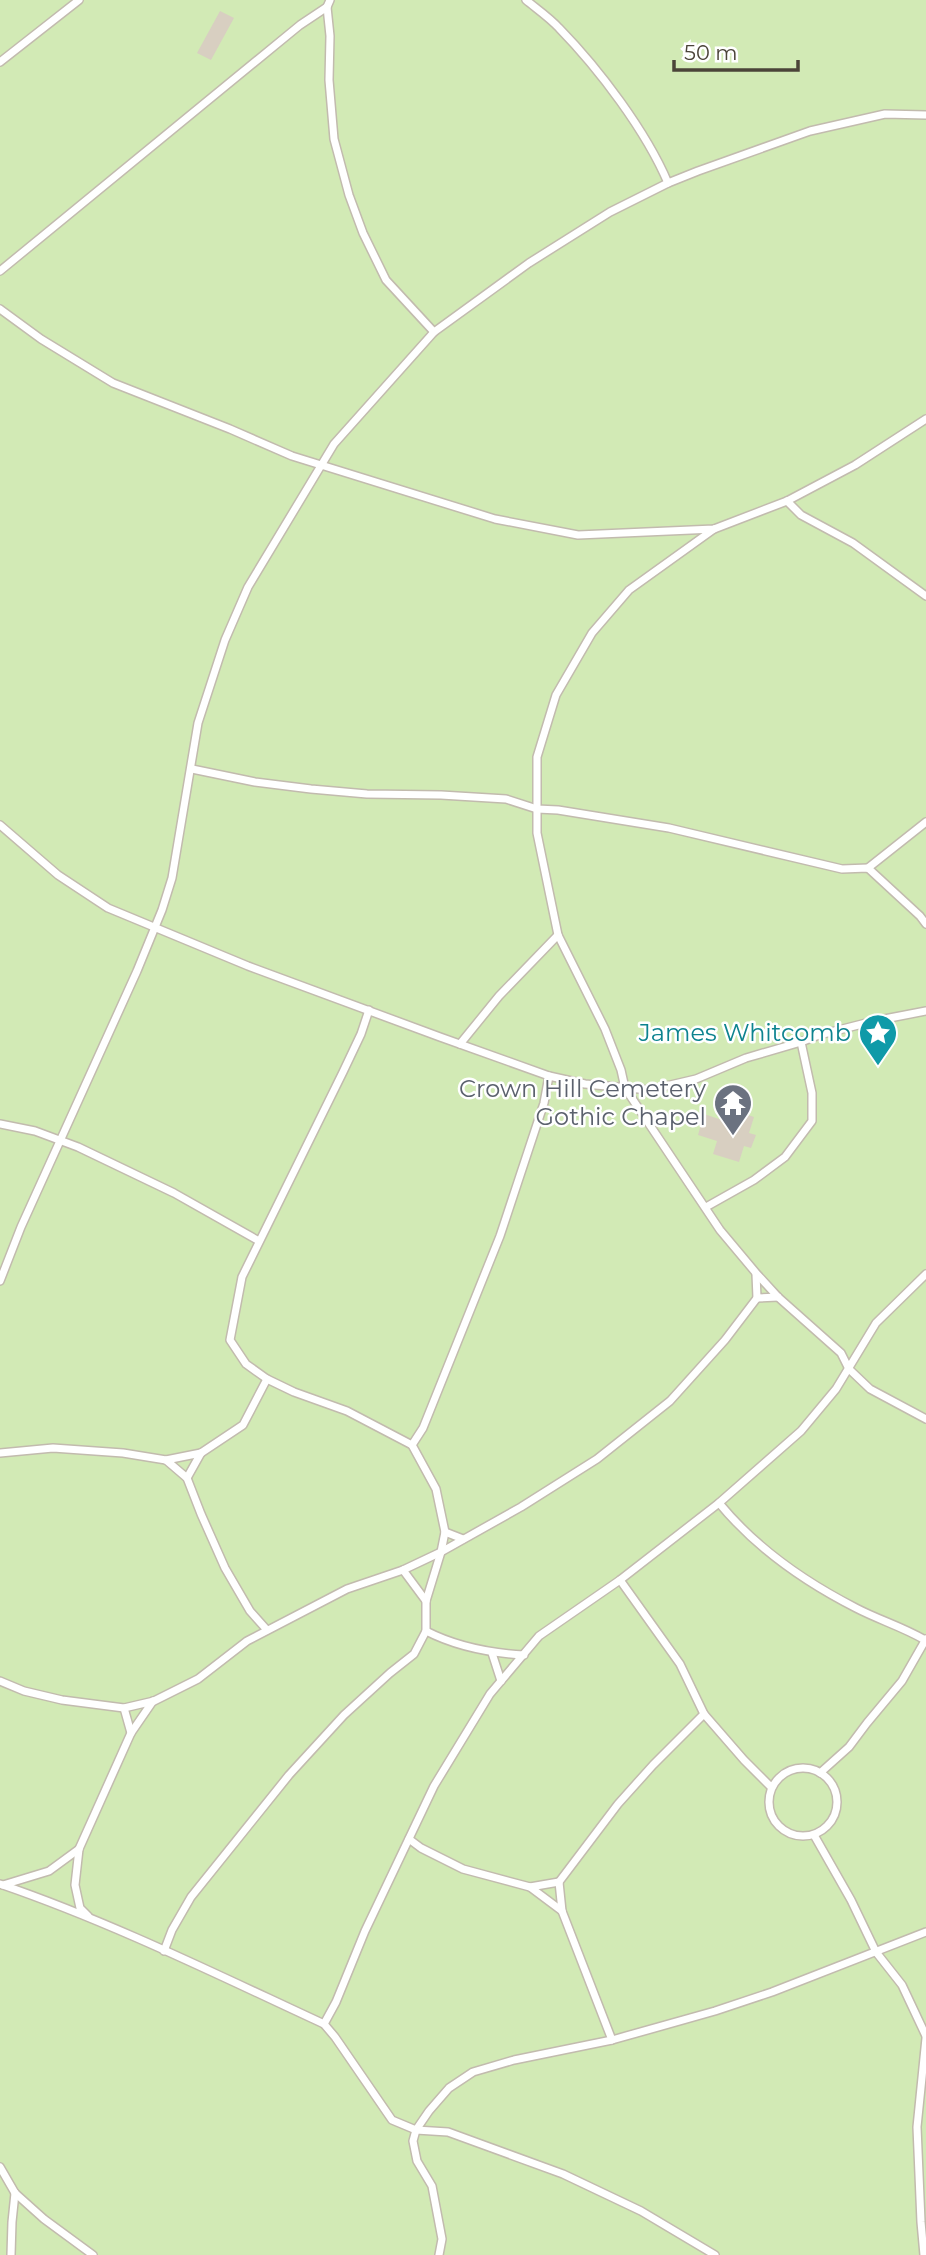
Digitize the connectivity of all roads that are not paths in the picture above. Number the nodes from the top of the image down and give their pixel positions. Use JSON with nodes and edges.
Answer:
{"nodes":[{"id":1,"x":79,"y":0,"type":"edge"},
{"id":2,"x":526,"y":0,"type":"edge"},
{"id":3,"x":328,"y":3,"type":"edge"},
{"id":4,"x":0,"y":62,"type":"edge"},
{"id":5,"x":926,"y":115,"type":"edge"},
{"id":6,"x":668,"y":183,"type":"junction"},
{"id":7,"x":0,"y":271,"type":"edge"},
{"id":8,"x":0,"y":309,"type":"edge"},
{"id":9,"x":434,"y":332,"type":"junction"},
{"id":10,"x":926,"y":419,"type":"edge"},
{"id":11,"x":320,"y":466,"type":"junction"},
{"id":12,"x":787,"y":502,"type":"junction"},
{"id":13,"x":714,"y":529,"type":"junction"},
{"id":14,"x":926,"y":596,"type":"edge"},
{"id":15,"x":192,"y":769,"type":"junction"},
{"id":16,"x":537,"y":809,"type":"junction"},
{"id":17,"x":926,"y":822,"type":"edge"},
{"id":18,"x":0,"y":825,"type":"edge"},
{"id":19,"x":868,"y":868,"type":"junction"},
{"id":20,"x":926,"y":924,"type":"edge"},
{"id":21,"x":155,"y":928,"type":"junction"},
{"id":22,"x":558,"y":935,"type":"junction"},
{"id":23,"x":369,"y":1010,"type":"junction"},
{"id":24,"x":926,"y":1011,"type":"edge"},
{"id":25,"x":801,"y":1042,"type":"junction"},
{"id":26,"x":460,"y":1044,"type":"junction"},
{"id":27,"x":549,"y":1076,"type":"junction"},
{"id":28,"x":625,"y":1088,"type":"junction"},
{"id":29,"x":0,"y":1124,"type":"edge"},
{"id":30,"x":61,"y":1140,"type":"junction"},
{"id":31,"x":706,"y":1207,"type":"junction"},
{"id":32,"x":259,"y":1241,"type":"junction"},
{"id":33,"x":757,"y":1273,"type":"junction"},
{"id":34,"x":926,"y":1274,"type":"edge"},
{"id":35,"x":0,"y":1281,"type":"edge"},
{"id":36,"x":778,"y":1297,"type":"junction"},
{"id":37,"x":757,"y":1298,"type":"junction"},
{"id":38,"x":849,"y":1369,"type":"junction"},
{"id":39,"x":267,"y":1379,"type":"junction"},
{"id":40,"x":926,"y":1419,"type":"edge"},
{"id":41,"x":412,"y":1445,"type":"junction"},
{"id":42,"x":2,"y":1452,"type":"edge"},
{"id":43,"x":201,"y":1452,"type":"junction"},
{"id":44,"x":166,"y":1460,"type":"junction"},
{"id":45,"x":187,"y":1478,"type":"junction"},
{"id":46,"x":719,"y":1503,"type":"junction"},
{"id":47,"x":445,"y":1532,"type":"junction"},
{"id":48,"x":463,"y":1539,"type":"junction"},
{"id":49,"x":441,"y":1552,"type":"junction"},
{"id":50,"x":403,"y":1570,"type":"junction"},
{"id":51,"x":620,"y":1580,"type":"junction"},
{"id":52,"x":426,"y":1601,"type":"junction"},
{"id":53,"x":267,"y":1630,"type":"junction"},
{"id":54,"x":426,"y":1631,"type":"junction"},
{"id":55,"x":926,"y":1639,"type":"edge"},
{"id":56,"x":492,"y":1653,"type":"junction"},
{"id":57,"x":524,"y":1655,"type":"junction"},
{"id":58,"x":0,"y":1681,"type":"edge"},
{"id":59,"x":501,"y":1681,"type":"junction"},
{"id":60,"x":154,"y":1701,"type":"junction"},
{"id":61,"x":124,"y":1708,"type":"junction"},
{"id":62,"x":704,"y":1714,"type":"junction"},
{"id":63,"x":131,"y":1733,"type":"junction"},
{"id":64,"x":821,"y":1773,"type":"junction"},
{"id":65,"x":771,"y":1787,"type":"junction"},
{"id":66,"x":814,"y":1835,"type":"junction"},
{"id":67,"x":409,"y":1839,"type":"junction"},
{"id":68,"x":79,"y":1849,"type":"junction"},
{"id":69,"x":559,"y":1882,"type":"junction"},
{"id":70,"x":1,"y":1884,"type":"edge"},
{"id":71,"x":530,"y":1888,"type":"junction"},
{"id":72,"x":562,"y":1911,"type":"junction"},
{"id":73,"x":92,"y":1920,"type":"junction"},
{"id":74,"x":926,"y":1933,"type":"edge"},
{"id":75,"x":164,"y":1951,"type":"junction"},
{"id":76,"x":876,"y":1952,"type":"junction"},
{"id":77,"x":324,"y":2024,"type":"junction"},
{"id":78,"x":926,"y":2037,"type":"edge"},
{"id":79,"x":612,"y":2040,"type":"junction"},
{"id":80,"x":416,"y":2130,"type":"junction"},
{"id":81,"x":0,"y":2166,"type":"edge"},
{"id":82,"x":15,"y":2193,"type":"junction"},
{"id":83,"x":924,"y":2244,"type":"edge"},
{"id":84,"x":12,"y":2255,"type":"edge"},
{"id":85,"x":93,"y":2255,"type":"edge"},
{"id":86,"x":439,"y":2255,"type":"edge"},
{"id":87,"x":715,"y":2255,"type":"edge"},
{"id":88,"x":924,"y":2255,"type":"edge"}],
"edges":[{"from":1,"to":4,"type":"lane"},
{"from":2,"to":6,"type":"lane"},
{"from":3,"to":7,"type":"lane"},
{"from":3,"to":9,"type":"lane"},
{"from":5,"to":6,"type":"lane"},
{"from":6,"to":9,"type":"lane"},
{"from":8,"to":11,"type":"lane"},
{"from":9,"to":11,"type":"lane"},
{"from":10,"to":12,"type":"lane"},
{"from":11,"to":13,"type":"lane"},
{"from":11,"to":15,"type":"lane"},
{"from":12,"to":13,"type":"lane"},
{"from":12,"to":14,"type":"lane"},
{"from":13,"to":16,"type":"lane"},
{"from":15,"to":16,"type":"lane"},
{"from":15,"to":21,"type":"lane"},
{"from":16,"to":19,"type":"lane"},
{"from":16,"to":22,"type":"lane"},
{"from":17,"to":19,"type":"lane"},
{"from":18,"to":21,"type":"lane"},
{"from":19,"to":20,"type":"lane"},
{"from":21,"to":23,"type":"lane"},
{"from":21,"to":30,"type":"lane"},
{"from":22,"to":26,"type":"lane"},
{"from":22,"to":28,"type":"lane"},
{"from":23,"to":26,"type":"lane"},
{"from":23,"to":32,"type":"lane"},
{"from":24,"to":25,"type":"lane"},
{"from":25,"to":28,"type":"lane"},
{"from":25,"to":31,"type":"lane"},
{"from":26,"to":27,"type":"lane"},
{"from":27,"to":28,"type":"lane"},
{"from":27,"to":41,"type":"lane"},
{"from":28,"to":31,"type":"lane"},
{"from":29,"to":30,"type":"lane"},
{"from":30,"to":32,"type":"lane"},
{"from":30,"to":35,"type":"lane"},
{"from":31,"to":33,"type":"lane"},
{"from":32,"to":39,"type":"lane"},
{"from":33,"to":36,"type":"lane"},
{"from":33,"to":37,"type":"lane"},
{"from":34,"to":38,"type":"lane"},
{"from":36,"to":37,"type":"lane"},
{"from":36,"to":38,"type":"lane"},
{"from":37,"to":48,"type":"lane"},
{"from":38,"to":40,"type":"lane"},
{"from":38,"to":46,"type":"lane"},
{"from":39,"to":41,"type":"lane"},
{"from":39,"to":43,"type":"lane"},
{"from":41,"to":47,"type":"lane"},
{"from":42,"to":44,"type":"lane"},
{"from":43,"to":44,"type":"lane"},
{"from":43,"to":45,"type":"lane"},
{"from":44,"to":45,"type":"lane"},
{"from":45,"to":53,"type":"lane"},
{"from":46,"to":51,"type":"lane"},
{"from":46,"to":55,"type":"lane"},
{"from":47,"to":48,"type":"lane"},
{"from":47,"to":49,"type":"lane"},
{"from":48,"to":49,"type":"lane"},
{"from":49,"to":50,"type":"lane"},
{"from":49,"to":52,"type":"lane"},
{"from":50,"to":52,"type":"lane"},
{"from":50,"to":53,"type":"lane"},
{"from":51,"to":57,"type":"lane"},
{"from":51,"to":62,"type":"lane"},
{"from":52,"to":54,"type":"lane"},
{"from":53,"to":60,"type":"lane"},
{"from":54,"to":56,"type":"lane"},
{"from":54,"to":75,"type":"lane"},
{"from":55,"to":64,"type":"lane"},
{"from":56,"to":57,"type":"lane"},
{"from":56,"to":59,"type":"lane"},
{"from":57,"to":59,"type":"lane"},
{"from":58,"to":61,"type":"lane"},
{"from":59,"to":67,"type":"lane"},
{"from":60,"to":61,"type":"lane"},
{"from":60,"to":63,"type":"lane"},
{"from":61,"to":63,"type":"lane"},
{"from":62,"to":65,"type":"lane"},
{"from":62,"to":69,"type":"lane"},
{"from":63,"to":68,"type":"lane"},
{"from":64,"to":65,"type":"lane"},
{"from":64,"to":66,"type":"lane"},
{"from":65,"to":66,"type":"lane"},
{"from":66,"to":76,"type":"lane"},
{"from":67,"to":71,"type":"lane"},
{"from":67,"to":77,"type":"lane"},
{"from":68,"to":70,"type":"lane"},
{"from":68,"to":73,"type":"lane"},
{"from":69,"to":71,"type":"lane"},
{"from":69,"to":72,"type":"lane"},
{"from":70,"to":73,"type":"lane"},
{"from":71,"to":72,"type":"lane"},
{"from":72,"to":79,"type":"lane"},
{"from":73,"to":75,"type":"lane"},
{"from":74,"to":76,"type":"lane"},
{"from":75,"to":77,"type":"lane"},
{"from":76,"to":78,"type":"lane"},
{"from":76,"to":79,"type":"lane"},
{"from":77,"to":80,"type":"lane"},
{"from":78,"to":83,"type":"lane"},
{"from":79,"to":80,"type":"lane"},
{"from":80,"to":86,"type":"lane"},
{"from":80,"to":87,"type":"lane"},
{"from":81,"to":82,"type":"lane"},
{"from":82,"to":84,"type":"lane"},
{"from":82,"to":85,"type":"lane"},
{"from":83,"to":88,"type":"lane"}]}
